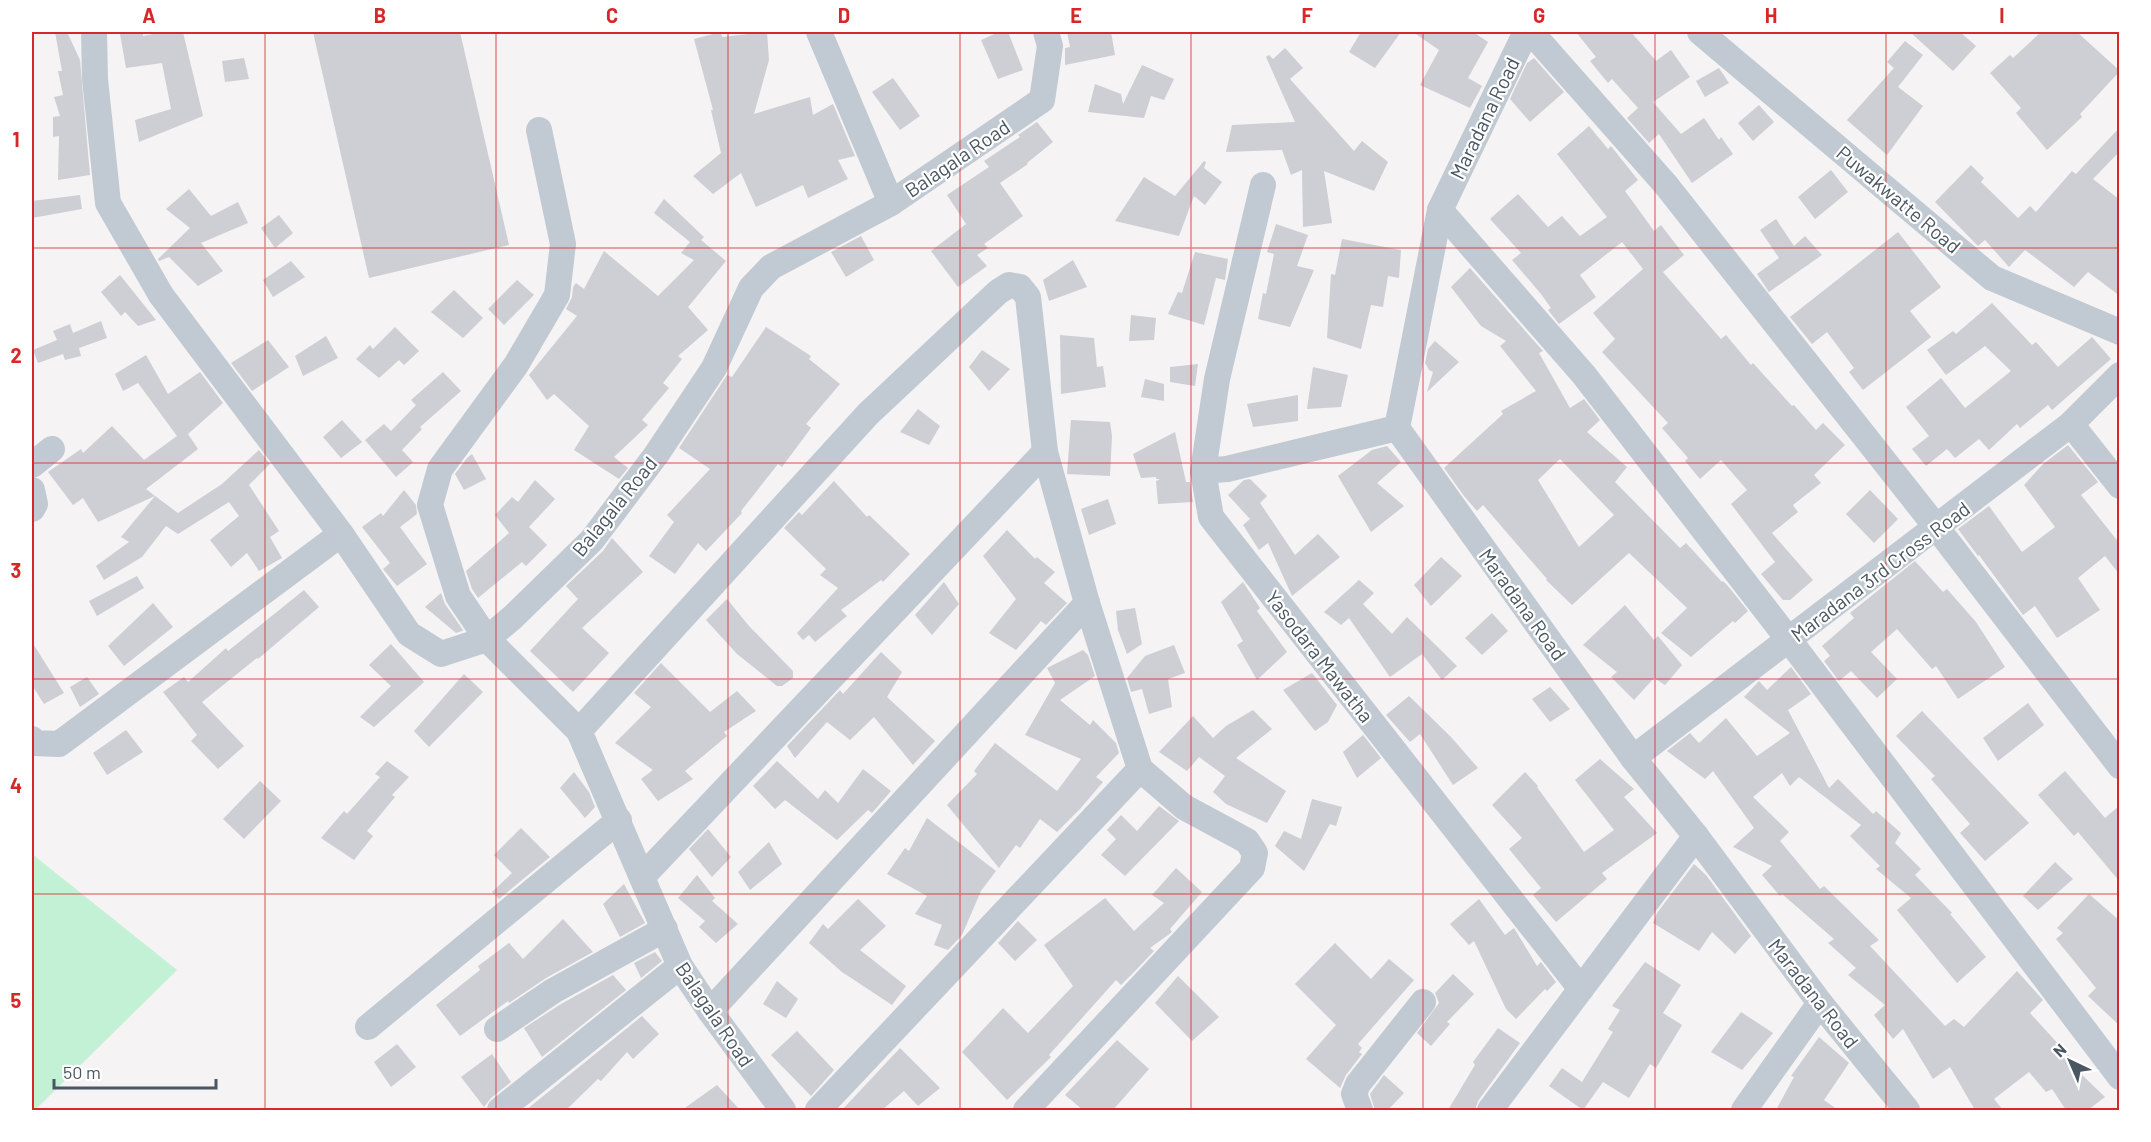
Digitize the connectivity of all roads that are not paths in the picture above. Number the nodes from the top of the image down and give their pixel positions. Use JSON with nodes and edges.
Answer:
{"nodes":[{"id":1,"x":94,"y":32,"type":"edge"},
{"id":2,"x":819,"y":32,"type":"edge"},
{"id":3,"x":1046,"y":32,"type":"edge"},
{"id":4,"x":1526,"y":32,"type":"edge"},
{"id":5,"x":1531,"y":32,"type":"edge"},
{"id":6,"x":1700,"y":32,"type":"edge"},
{"id":7,"x":539,"y":130,"type":"dead end"},
{"id":8,"x":1263,"y":185,"type":"dead end"},
{"id":9,"x":891,"y":203,"type":"junction"},
{"id":10,"x":1440,"y":210,"type":"junction"},
{"id":11,"x":2120,"y":332,"type":"edge"},
{"id":12,"x":2120,"y":375,"type":"edge"},
{"id":13,"x":2071,"y":424,"type":"junction"},
{"id":14,"x":1397,"y":428,"type":"junction"},
{"id":15,"x":52,"y":449,"type":"dead end"},
{"id":16,"x":1045,"y":452,"type":"junction"},
{"id":17,"x":32,"y":465,"type":"edge"},
{"id":18,"x":1203,"y":471,"type":"junction"},
{"id":19,"x":2120,"y":486,"type":"edge"},
{"id":20,"x":32,"y":490,"type":"edge"},
{"id":21,"x":32,"y":509,"type":"edge"},
{"id":22,"x":1937,"y":528,"type":"junction"},
{"id":23,"x":341,"y":534,"type":"junction"},
{"id":24,"x":1087,"y":603,"type":"junction"},
{"id":25,"x":487,"y":639,"type":"junction"},
{"id":26,"x":1789,"y":640,"type":"junction"},
{"id":27,"x":579,"y":730,"type":"junction"},
{"id":28,"x":32,"y":739,"type":"edge"},
{"id":29,"x":1633,"y":758,"type":"junction"},
{"id":30,"x":2120,"y":766,"type":"edge"},
{"id":31,"x":1140,"y":769,"type":"junction"},
{"id":32,"x":619,"y":820,"type":"junction"},
{"id":33,"x":1696,"y":836,"type":"junction"},
{"id":34,"x":643,"y":876,"type":"junction"},
{"id":35,"x":664,"y":929,"type":"junction"},
{"id":36,"x":680,"y":966,"type":"junction"},
{"id":37,"x":1581,"y":988,"type":"junction"},
{"id":38,"x":1423,"y":1002,"type":"dead end"},
{"id":39,"x":1820,"y":1003,"type":"junction"},
{"id":40,"x":710,"y":1011,"type":"junction"},
{"id":41,"x":368,"y":1027,"type":"dead end"},
{"id":42,"x":497,"y":1029,"type":"dead end"},
{"id":43,"x":2120,"y":1077,"type":"edge"},
{"id":44,"x":500,"y":1110,"type":"edge"},
{"id":45,"x":783,"y":1110,"type":"edge"},
{"id":46,"x":818,"y":1110,"type":"edge"},
{"id":47,"x":1026,"y":1110,"type":"edge"},
{"id":48,"x":1360,"y":1110,"type":"edge"},
{"id":49,"x":1490,"y":1110,"type":"edge"},
{"id":50,"x":1744,"y":1110,"type":"edge"},
{"id":51,"x":1908,"y":1110,"type":"edge"}],
"edges":[{"from":1,"to":23,"type":"street"},
{"from":2,"to":9,"type":"street"},
{"from":3,"to":9,"type":"street","name":"Balagala Road"},
{"from":4,"to":10,"type":"street","name":"Maradana Road"},
{"from":5,"to":22,"type":"street"},
{"from":6,"to":11,"type":"street","name":"Puwakwatte Road"},
{"from":7,"to":25,"type":"street"},
{"from":8,"to":18,"type":"street","name":"Yasodara Mawatha"},
{"from":9,"to":25,"type":"street","name":"Balagala Road"},
{"from":10,"to":14,"type":"street","name":"Maradana Road"},
{"from":10,"to":26,"type":"street"},
{"from":12,"to":13,"type":"street","name":"Maradana 3rd Cross Road"},
{"from":13,"to":19,"type":"street"},
{"from":13,"to":22,"type":"street","name":"Maradana 3rd Cross Road"},
{"from":14,"to":18,"type":"street"},
{"from":14,"to":29,"type":"street","name":"Maradana Road"},
{"from":15,"to":17,"type":"street"},
{"from":16,"to":24,"type":"street"},
{"from":16,"to":27,"type":"street"},
{"from":16,"to":34,"type":"street"},
{"from":18,"to":37,"type":"street","name":"Yasodara Mawatha"},
{"from":20,"to":21,"type":"street"},
{"from":22,"to":26,"type":"street","name":"Maradana 3rd Cross Road"},
{"from":22,"to":30,"type":"street"},
{"from":23,"to":25,"type":"street"},
{"from":23,"to":28,"type":"street"},
{"from":24,"to":31,"type":"street"},
{"from":24,"to":40,"type":"street"},
{"from":25,"to":27,"type":"street","name":"Balagala Road"},
{"from":26,"to":29,"type":"street","name":"Maradana 3rd Cross Road"},
{"from":26,"to":43,"type":"street"},
{"from":27,"to":32,"type":"street","name":"Balagala Road"},
{"from":29,"to":33,"type":"street","name":"Maradana Road"},
{"from":31,"to":46,"type":"street"},
{"from":31,"to":47,"type":"street"},
{"from":32,"to":34,"type":"street","name":"Balagala Road"},
{"from":32,"to":41,"type":"street"},
{"from":33,"to":37,"type":"street"},
{"from":33,"to":39,"type":"street","name":"Maradana Road"},
{"from":34,"to":35,"type":"street","name":"Balagala Road"},
{"from":35,"to":36,"type":"street","name":"Balagala Road"},
{"from":35,"to":42,"type":"street"},
{"from":36,"to":40,"type":"street","name":"Balagala Road"},
{"from":36,"to":44,"type":"street"},
{"from":37,"to":49,"type":"street"},
{"from":38,"to":48,"type":"street"},
{"from":39,"to":50,"type":"street"},
{"from":39,"to":51,"type":"street","name":"Maradana Road"},
{"from":40,"to":45,"type":"street","name":"Balagala Road"}]}
